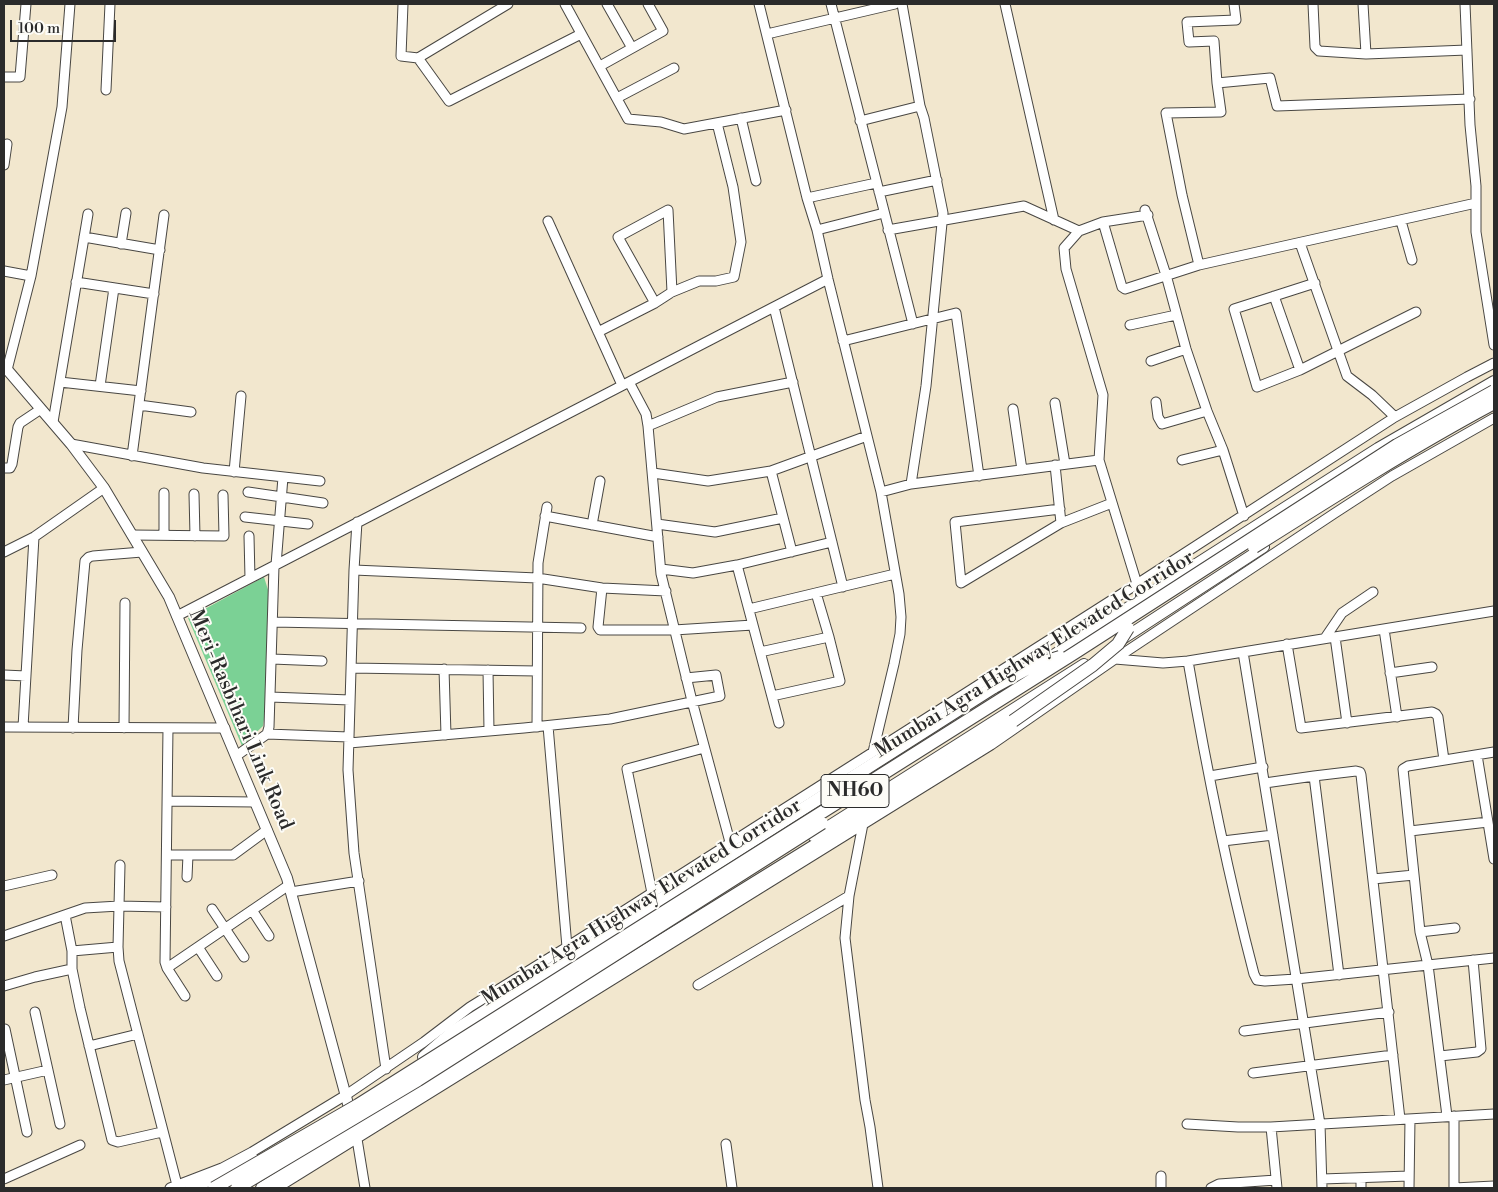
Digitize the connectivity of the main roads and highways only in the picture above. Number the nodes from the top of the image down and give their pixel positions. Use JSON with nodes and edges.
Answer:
{"nodes":[{"id":1,"x":6,"y":368,"type":"edge"},
{"id":2,"x":1494,"y":381,"type":"edge"},
{"id":3,"x":1494,"y":391,"type":"edge"},
{"id":4,"x":1494,"y":403,"type":"edge"},
{"id":5,"x":1494,"y":408,"type":"edge"},
{"id":6,"x":1128,"y":628,"type":"junction"},
{"id":7,"x":1076,"y":652,"type":"junction"},
{"id":8,"x":424,"y":1057,"type":"junction"},
{"id":9,"x":347,"y":1100,"type":"junction"},
{"id":10,"x":356,"y":1131,"type":"junction"},
{"id":11,"x":254,"y":1160,"type":"junction"},
{"id":12,"x":191,"y":1188,"type":"edge"},
{"id":13,"x":205,"y":1188,"type":"edge"},
{"id":14,"x":214,"y":1188,"type":"edge"},
{"id":15,"x":237,"y":1188,"type":"edge"},
{"id":16,"x":247,"y":1188,"type":"edge"},
{"id":17,"x":262,"y":1188,"type":"edge"}],
"edges":[{"from":1,"to":9,"type":"main road","name":"Meri-Rasbihari Link Road"},
{"from":2,"to":8,"type":"main road"},
{"from":3,"to":7,"type":"highway","name":"Mumbai Agra Highway Elevated Corridor","number":"NH60","bridge":true},
{"from":4,"to":6,"type":"highway","name":"Mumbai Agra Highway Elevated Corridor","number":"NH60","bridge":true},
{"from":5,"to":10,"type":"main road"},
{"from":6,"to":10,"type":"highway","bridge":true},
{"from":6,"to":15,"type":"highway","name":"Mumbai Agra Highway Elevated Corridor","number":"NH60","bridge":true},
{"from":7,"to":8,"type":"highway","bridge":true},
{"from":7,"to":14,"type":"highway","name":"Mumbai Agra Highway Elevated Corridor","number":"NH60","bridge":true},
{"from":8,"to":9,"type":"main road"},
{"from":9,"to":10,"type":"main road","name":"Meri-Rasbihari Link Road"},
{"from":9,"to":11,"type":"main road"},
{"from":10,"to":16,"type":"main road"},
{"from":10,"to":17,"type":"highway"},
{"from":11,"to":12,"type":"highway"},
{"from":11,"to":13,"type":"main road"}]}
